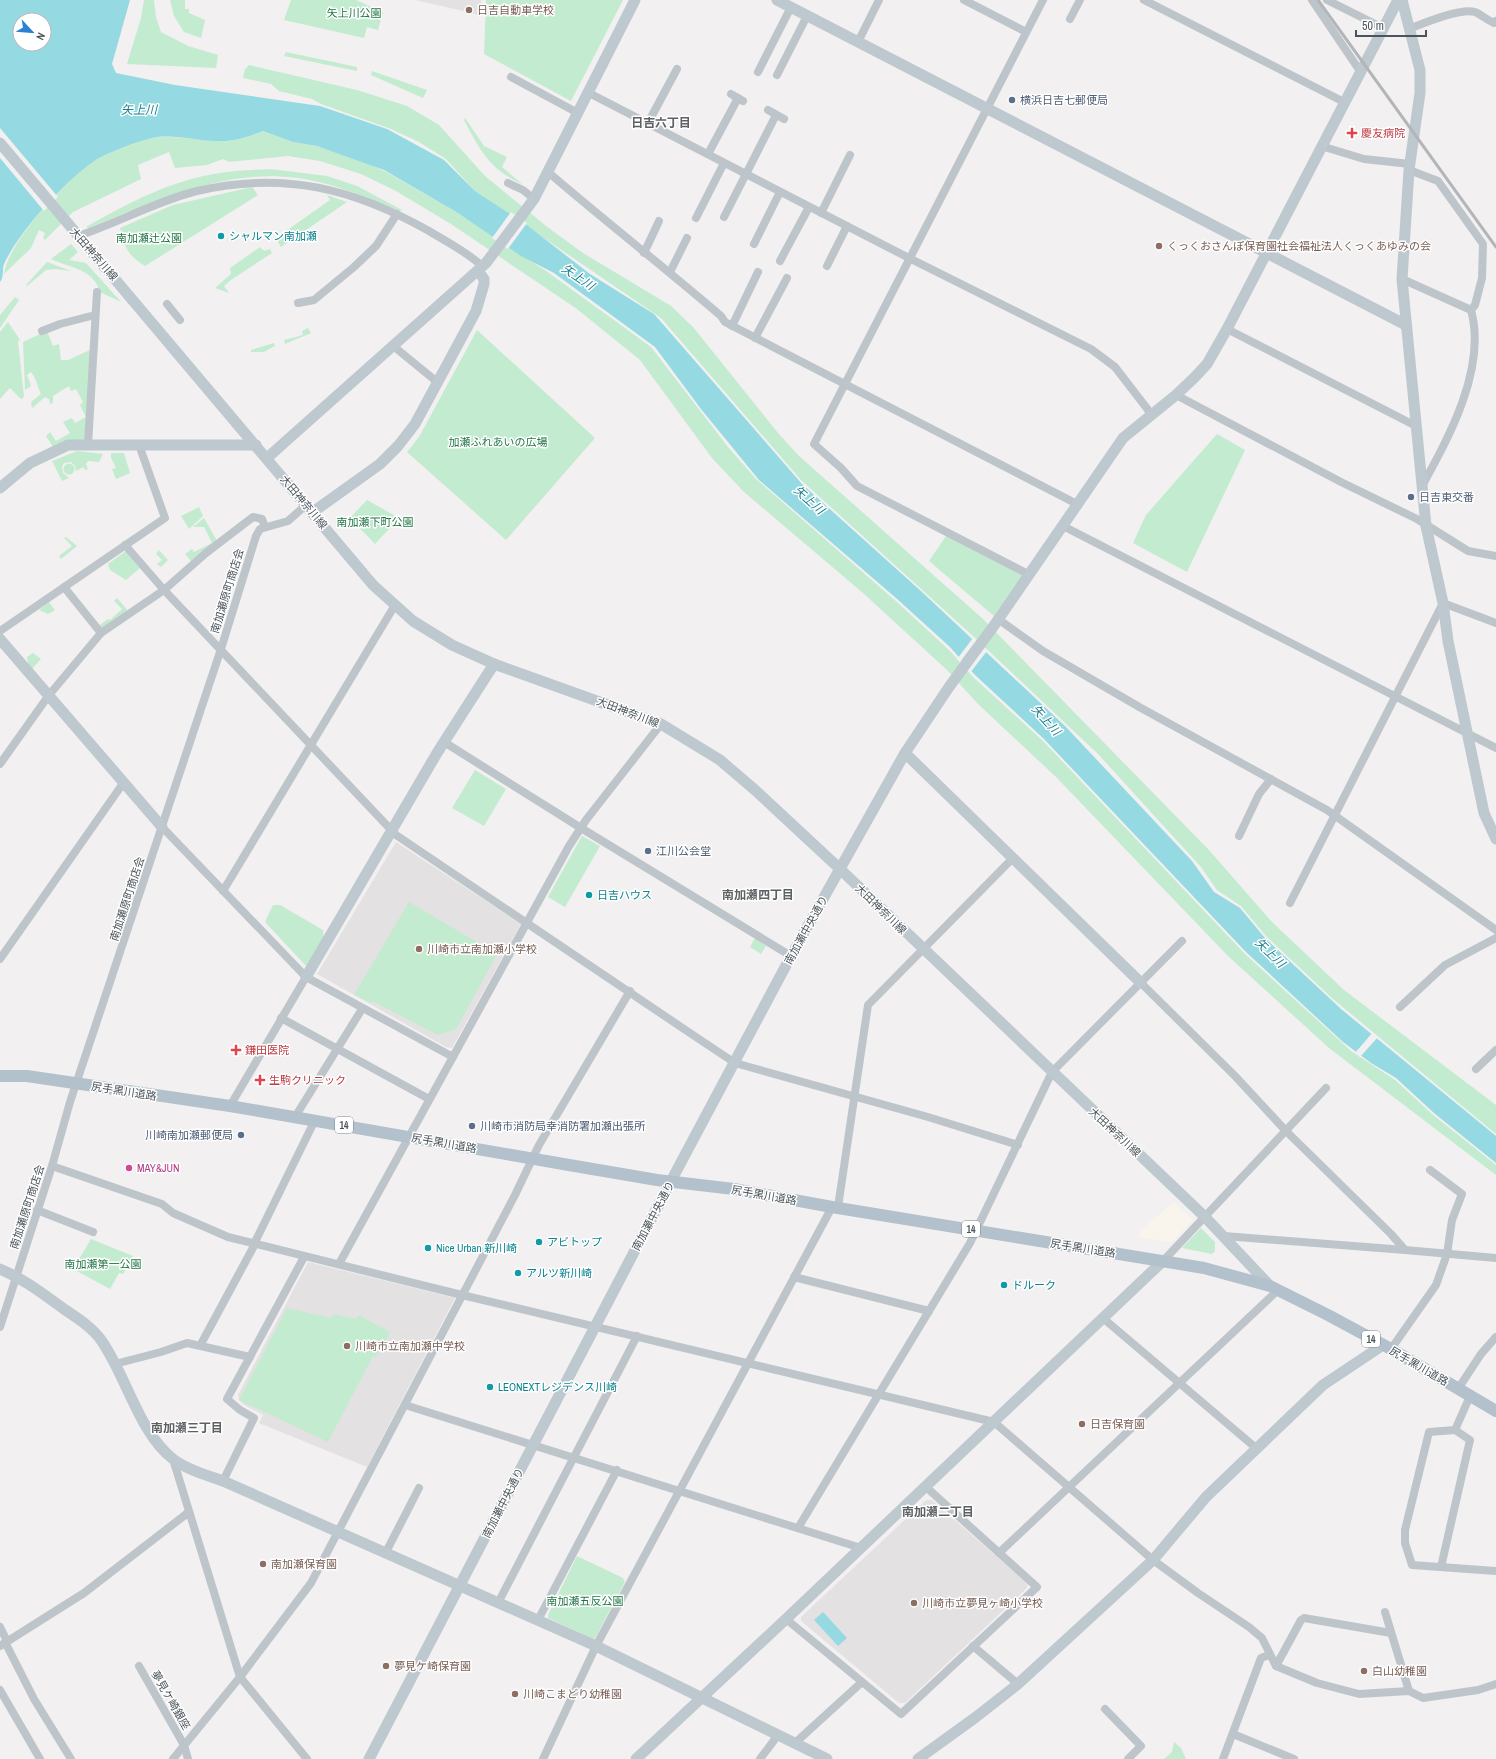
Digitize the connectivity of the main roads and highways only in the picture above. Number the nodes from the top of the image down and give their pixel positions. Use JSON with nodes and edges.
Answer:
{"nodes":[{"id":1,"x":0,"y":1076,"type":"edge"},
{"id":2,"x":1496,"y":1411,"type":"edge"}],
"edges":[{"from":1,"to":2,"type":"main road","name":"尻手黒川道路","number":"14"}]}
